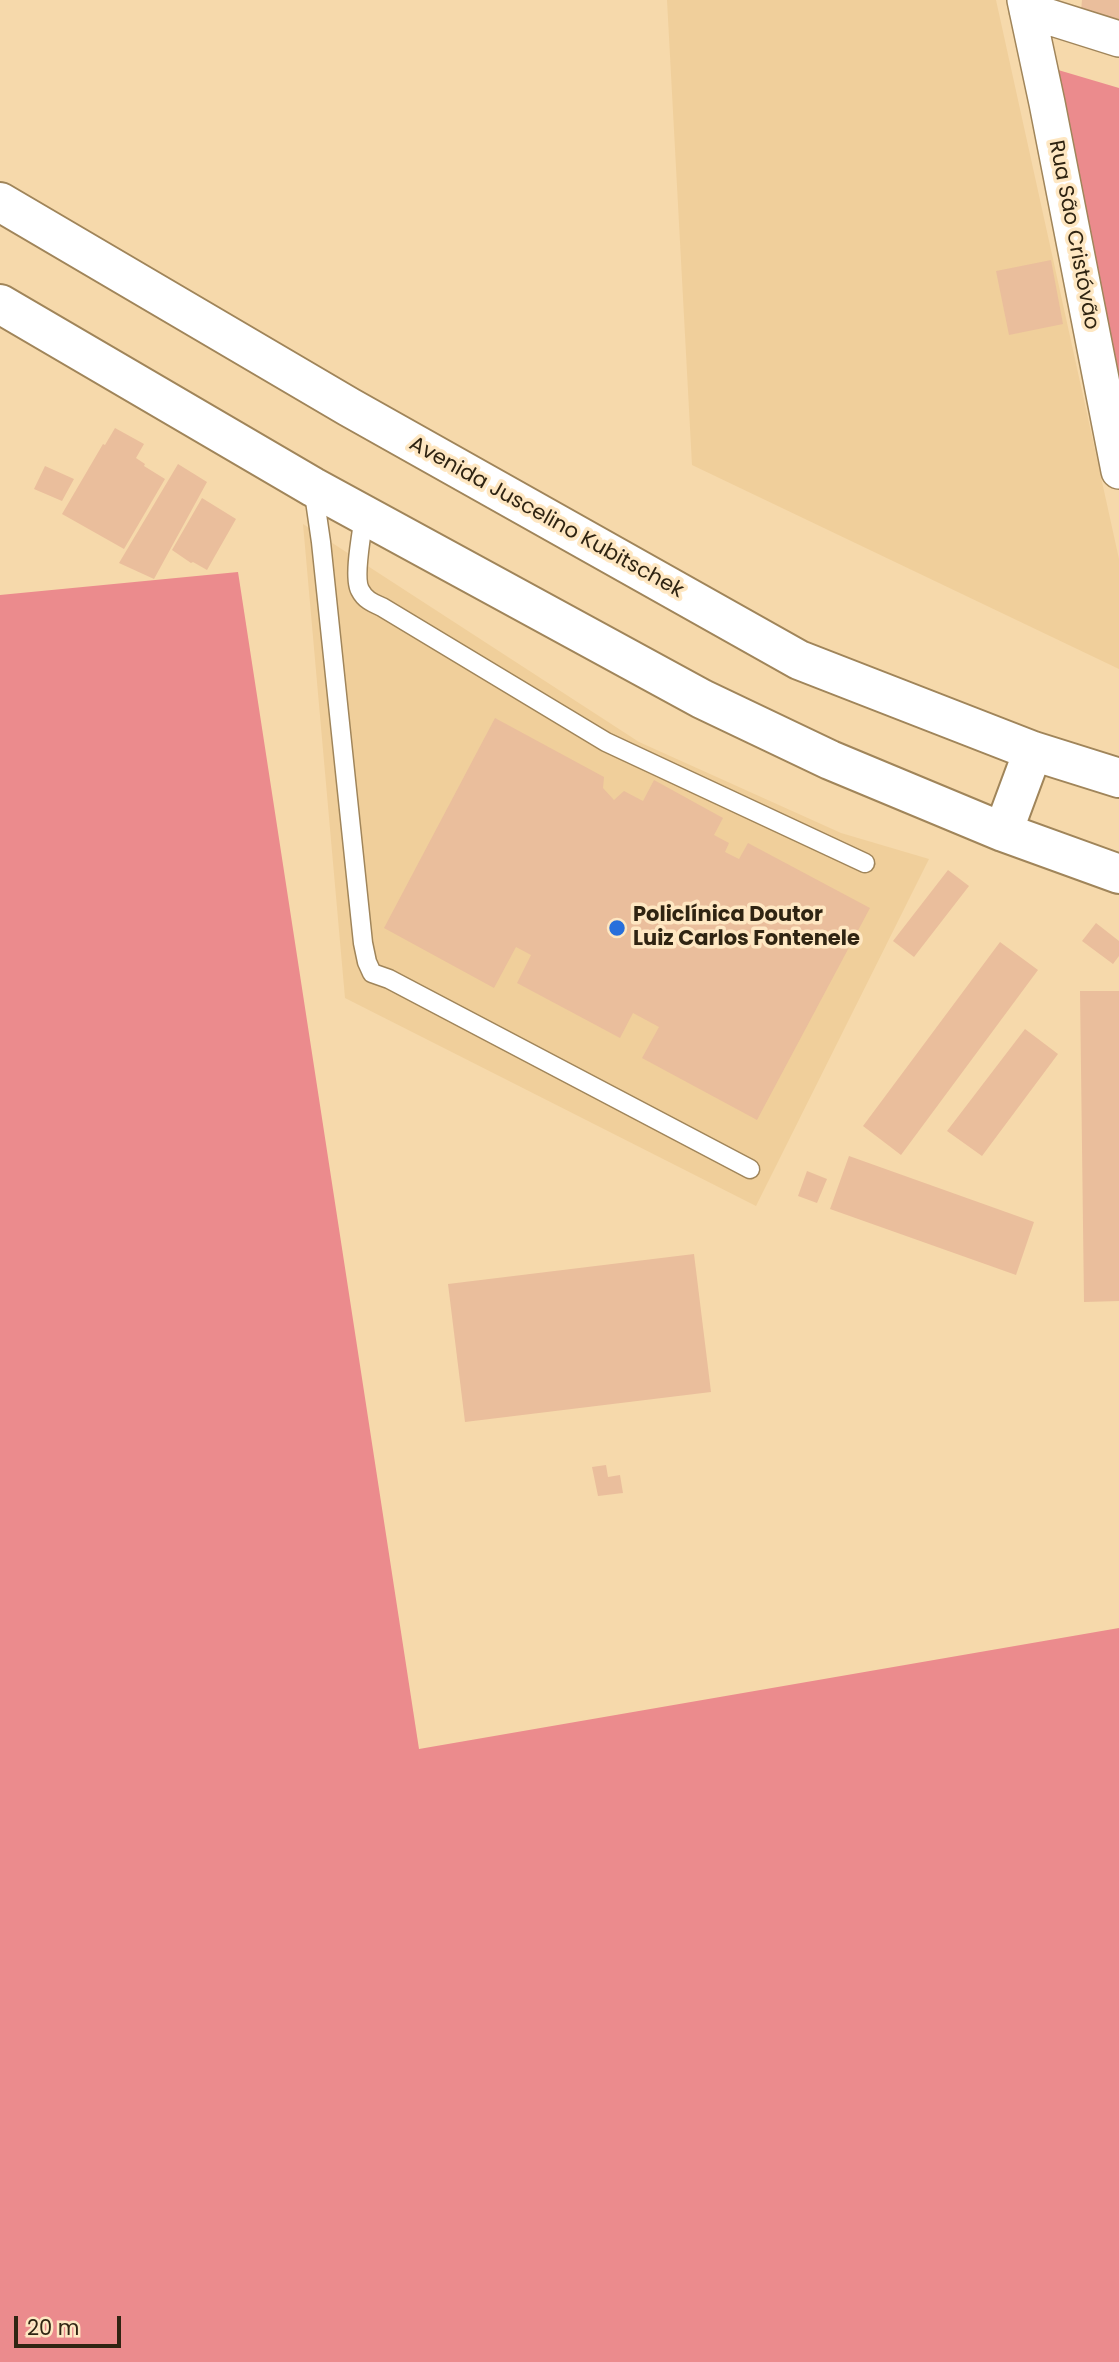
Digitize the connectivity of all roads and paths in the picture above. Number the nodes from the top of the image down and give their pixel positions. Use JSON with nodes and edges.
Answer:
{"nodes":[{"id":1,"x":1026,"y":5,"type":"edge"},
{"id":2,"x":1119,"y":40,"type":"edge"},
{"id":3,"x":0,"y":202,"type":"edge"},
{"id":4,"x":0,"y":304,"type":"edge"},
{"id":5,"x":1119,"y":471,"type":"edge"},
{"id":6,"x":313,"y":487,"type":"junction"},
{"id":7,"x":364,"y":516,"type":"junction"},
{"id":8,"x":1033,"y":751,"type":"junction"},
{"id":9,"x":1119,"y":779,"type":"edge"},
{"id":10,"x":1003,"y":832,"type":"junction"},
{"id":11,"x":865,"y":863,"type":"dead end"},
{"id":12,"x":1119,"y":874,"type":"edge"},
{"id":13,"x":750,"y":1169,"type":"dead end"}],
"edges":[{"from":1,"to":2,"type":"street"},
{"from":1,"to":5,"type":"street","name":"Rua São Cristóvão"},
{"from":3,"to":8,"type":"main road","name":"Avenida Juscelino Kubitschek"},
{"from":4,"to":6,"type":"main road"},
{"from":6,"to":7,"type":"main road"},
{"from":6,"to":13,"type":"lane"},
{"from":7,"to":10,"type":"main road"},
{"from":7,"to":11,"type":"lane"},
{"from":8,"to":9,"type":"main road","name":"Avenida Juscelino Kubitschek"},
{"from":8,"to":10,"type":"main road"},
{"from":10,"to":12,"type":"main road"}]}
